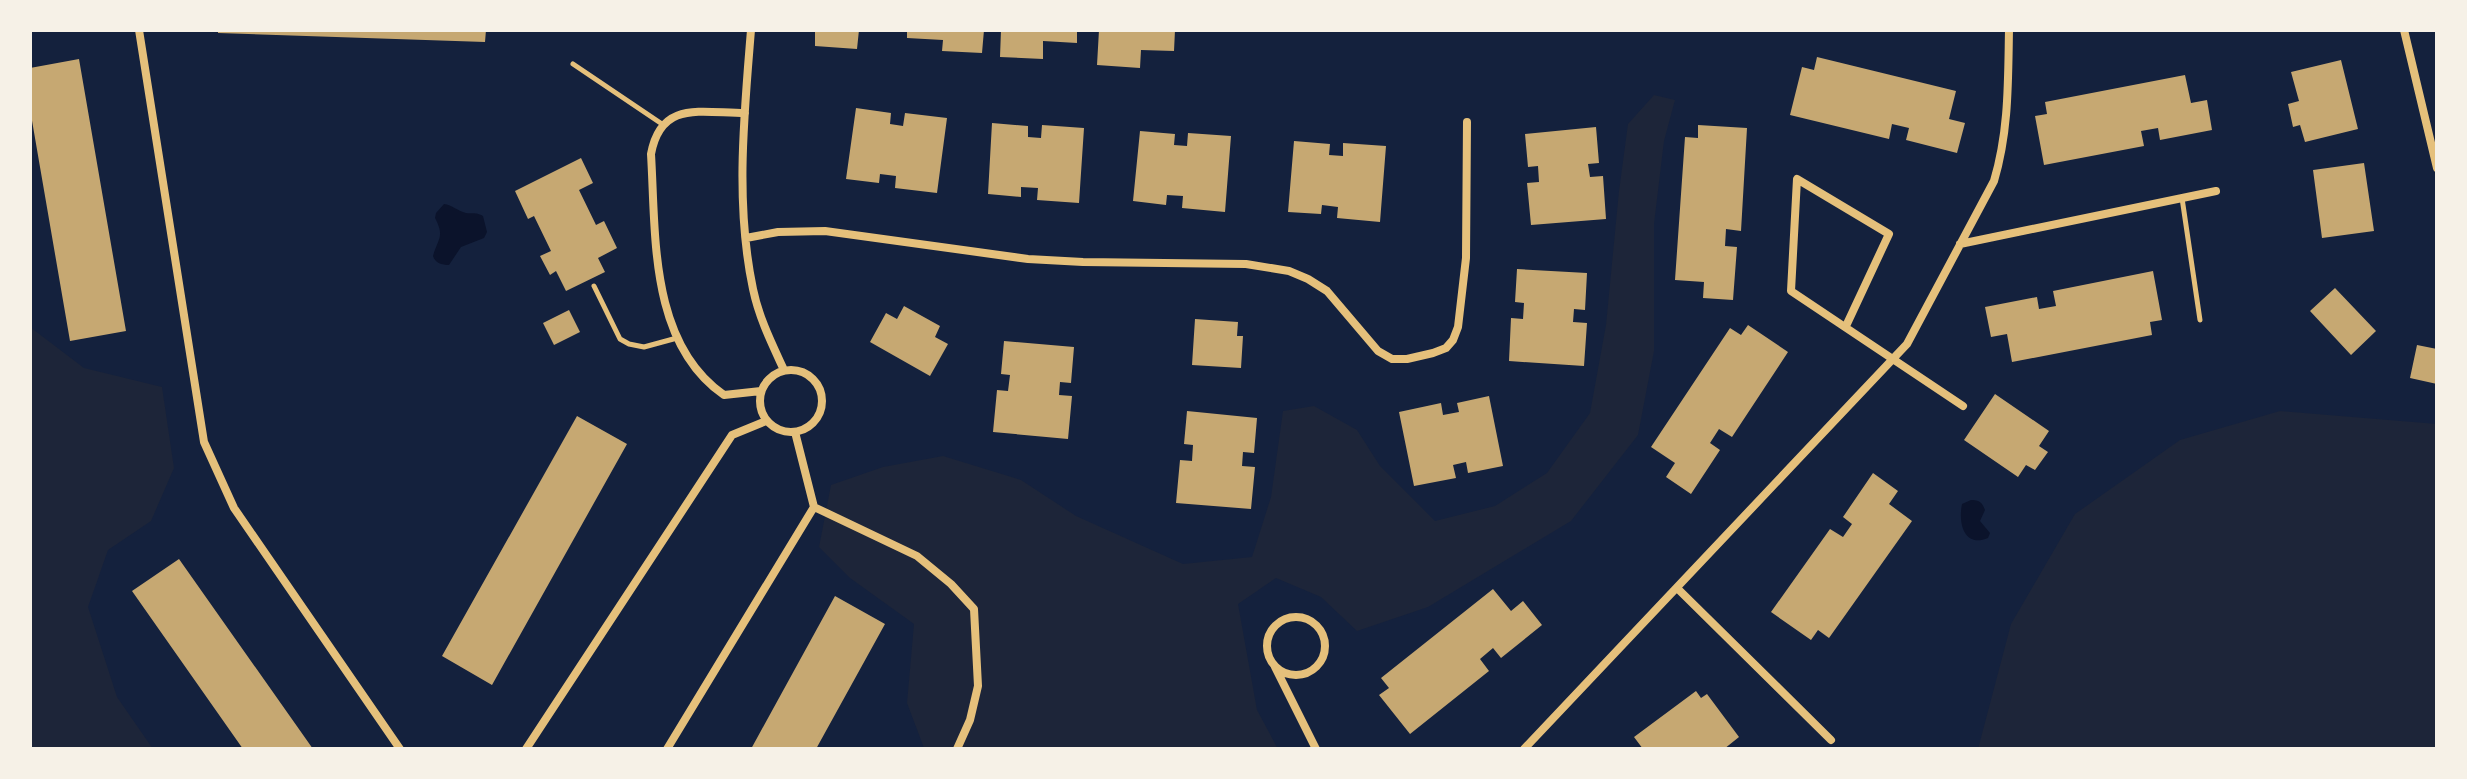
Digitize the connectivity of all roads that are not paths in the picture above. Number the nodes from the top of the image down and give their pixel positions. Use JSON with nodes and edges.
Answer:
{"nodes":[{"id":1,"x":139,"y":30,"type":"edge"},
{"id":2,"x":751,"y":30,"type":"edge"},
{"id":3,"x":2009,"y":30,"type":"edge"},
{"id":4,"x":2404,"y":30,"type":"edge"},
{"id":5,"x":573,"y":64,"type":"dead end"},
{"id":6,"x":745,"y":113,"type":"junction"},
{"id":7,"x":1467,"y":122,"type":"dead end"},
{"id":8,"x":662,"y":124,"type":"junction"},
{"id":9,"x":2437,"y":168,"type":"edge"},
{"id":10,"x":2216,"y":191,"type":"dead end"},
{"id":11,"x":2182,"y":198,"type":"junction"},
{"id":12,"x":746,"y":238,"type":"junction"},
{"id":13,"x":1960,"y":244,"type":"junction"},
{"id":14,"x":594,"y":286,"type":"dead end"},
{"id":15,"x":2200,"y":320,"type":"dead end"},
{"id":16,"x":1846,"y":326,"type":"junction"},
{"id":17,"x":678,"y":338,"type":"junction"},
{"id":18,"x":1894,"y":358,"type":"junction"},
{"id":19,"x":784,"y":370,"type":"junction"},
{"id":20,"x":761,"y":391,"type":"junction"},
{"id":21,"x":1963,"y":406,"type":"dead end"},
{"id":22,"x":766,"y":421,"type":"junction"},
{"id":23,"x":795,"y":432,"type":"junction"},
{"id":24,"x":814,"y":507,"type":"junction"},
{"id":25,"x":1677,"y":588,"type":"junction"},
{"id":26,"x":1274,"y":664,"type":"junction"},
{"id":27,"x":1831,"y":740,"type":"dead end"},
{"id":28,"x":400,"y":749,"type":"edge"},
{"id":29,"x":526,"y":749,"type":"edge"},
{"id":30,"x":667,"y":749,"type":"edge"},
{"id":31,"x":957,"y":749,"type":"edge"},
{"id":32,"x":1316,"y":749,"type":"edge"},
{"id":33,"x":1524,"y":749,"type":"edge"}],
"edges":[{"from":1,"to":28,"type":"street"},
{"from":2,"to":6,"type":"street"},
{"from":3,"to":13,"type":"street"},
{"from":4,"to":9,"type":"street"},
{"from":5,"to":8,"type":"lane"},
{"from":6,"to":8,"type":"street"},
{"from":6,"to":12,"type":"street"},
{"from":7,"to":12,"type":"street"},
{"from":8,"to":17,"type":"street"},
{"from":10,"to":11,"type":"street"},
{"from":11,"to":13,"type":"street"},
{"from":11,"to":15,"type":"lane"},
{"from":12,"to":19,"type":"street"},
{"from":13,"to":18,"type":"street"},
{"from":14,"to":17,"type":"lane"},
{"from":16,"to":16,"type":"street"},
{"from":16,"to":18,"type":"street"},
{"from":17,"to":20,"type":"street"},
{"from":18,"to":21,"type":"street"},
{"from":18,"to":25,"type":"street"},
{"from":19,"to":20,"type":"street"},
{"from":19,"to":23,"type":"street"},
{"from":20,"to":22,"type":"street"},
{"from":22,"to":23,"type":"street"},
{"from":22,"to":29,"type":"street"},
{"from":23,"to":24,"type":"street"},
{"from":24,"to":30,"type":"street"},
{"from":24,"to":31,"type":"street"},
{"from":25,"to":27,"type":"street"},
{"from":25,"to":33,"type":"street"},
{"from":26,"to":26,"type":"street"},
{"from":26,"to":32,"type":"street"}]}
